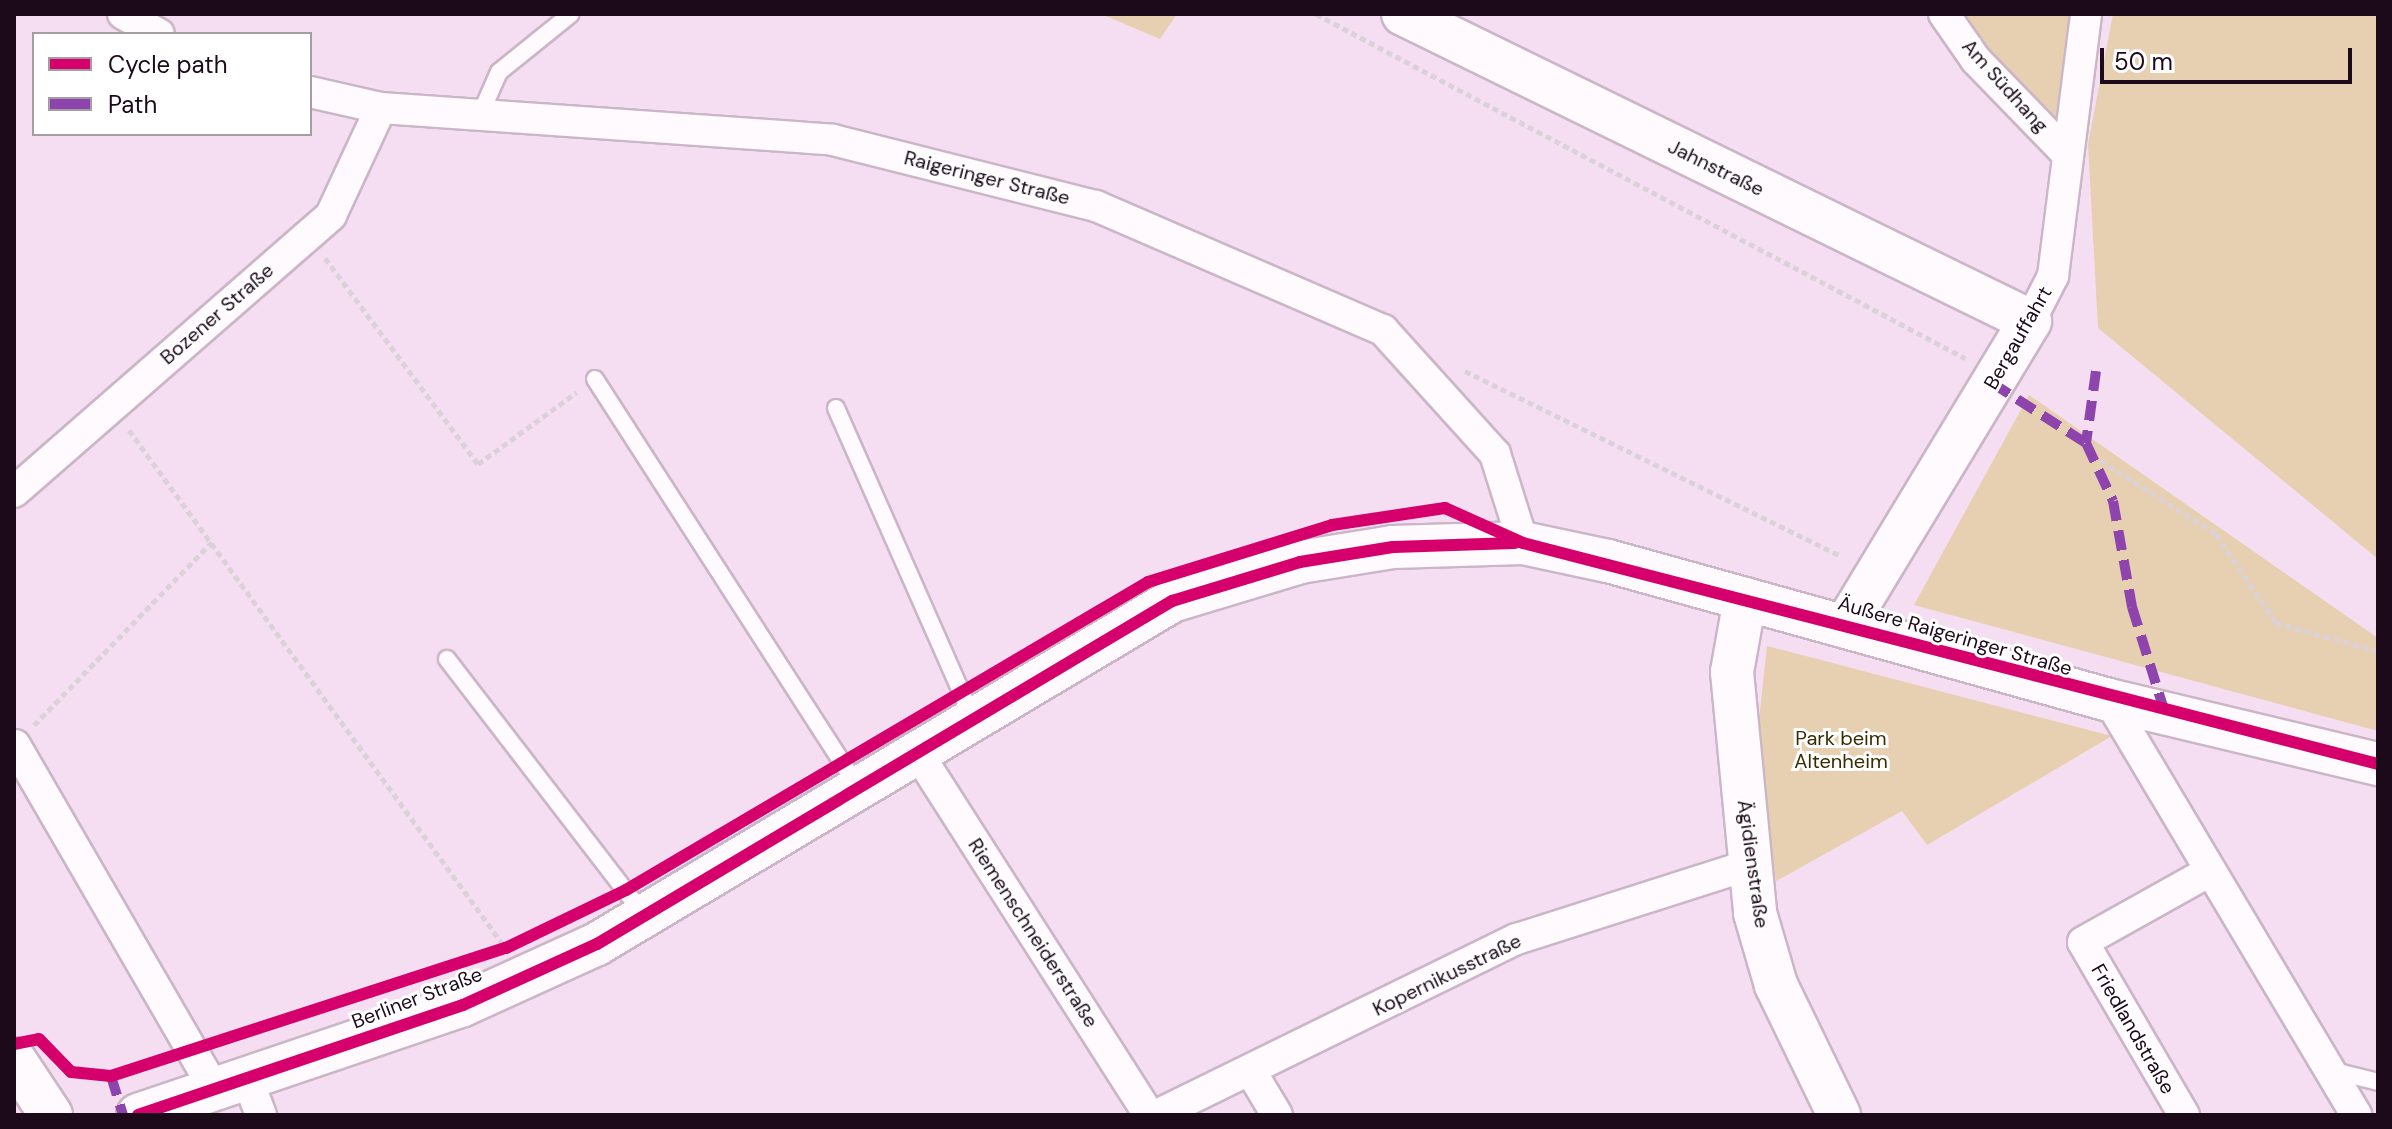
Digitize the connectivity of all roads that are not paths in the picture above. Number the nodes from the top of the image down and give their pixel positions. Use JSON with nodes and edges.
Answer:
{"nodes":[{"id":1,"x":123,"y":14,"type":"edge"},
{"id":2,"x":571,"y":14,"type":"edge"},
{"id":3,"x":1403,"y":14,"type":"edge"},
{"id":4,"x":1944,"y":14,"type":"edge"},
{"id":5,"x":2086,"y":14,"type":"edge"},
{"id":6,"x":155,"y":32,"type":"edge"},
{"id":7,"x":312,"y":92,"type":"edge"},
{"id":8,"x":381,"y":108,"type":"junction"},
{"id":9,"x":480,"y":115,"type":"junction"},
{"id":10,"x":2068,"y":155,"type":"junction"},
{"id":11,"x":2030,"y":321,"type":"junction"},
{"id":12,"x":595,"y":379,"type":"road end"},
{"id":13,"x":836,"y":408,"type":"dead end"},
{"id":14,"x":14,"y":492,"type":"edge"},
{"id":15,"x":1523,"y":543,"type":"junction"},
{"id":16,"x":1745,"y":599,"type":"junction"},
{"id":17,"x":1845,"y":626,"type":"junction"},
{"id":18,"x":447,"y":659,"type":"dead end"},
{"id":19,"x":2109,"y":700,"type":"junction"},
{"id":20,"x":972,"y":717,"type":"junction"},
{"id":21,"x":15,"y":745,"type":"edge"},
{"id":22,"x":917,"y":752,"type":"junction"},
{"id":23,"x":2378,"y":764,"type":"edge"},
{"id":24,"x":860,"y":789,"type":"junction"},
{"id":25,"x":1749,"y":865,"type":"junction"},
{"id":26,"x":2208,"y":872,"type":"junction"},
{"id":27,"x":646,"y":917,"type":"junction"},
{"id":28,"x":14,"y":1059,"type":"edge"},
{"id":29,"x":1250,"y":1070,"type":"junction"},
{"id":30,"x":2329,"y":1070,"type":"junction"},
{"id":31,"x":2378,"y":1082,"type":"edge"},
{"id":32,"x":242,"y":1096,"type":"edge"},
{"id":33,"x":51,"y":1115,"type":"edge"},
{"id":34,"x":138,"y":1115,"type":"edge"},
{"id":35,"x":1149,"y":1115,"type":"edge"},
{"id":36,"x":1157,"y":1115,"type":"edge"},
{"id":37,"x":1277,"y":1115,"type":"edge"},
{"id":38,"x":1839,"y":1115,"type":"edge"},
{"id":39,"x":2184,"y":1115,"type":"edge"},
{"id":40,"x":2356,"y":1115,"type":"edge"}],
"edges":[{"from":1,"to":6,"type":"street"},
{"from":2,"to":9,"type":"lane"},
{"from":3,"to":11,"type":"street","name":"Jahnstraße"},
{"from":4,"to":10,"type":"street","name":"Am Südhang"},
{"from":5,"to":10,"type":"street","name":"Bergauffahrt"},
{"from":7,"to":8,"type":"street","name":"Raigeringer Straße"},
{"from":8,"to":9,"type":"street","name":"Raigeringer Straße"},
{"from":8,"to":14,"type":"street","name":"Bozener Straße"},
{"from":9,"to":15,"type":"street","name":"Raigeringer Straße"},
{"from":10,"to":11,"type":"street","name":"Bergauffahrt"},
{"from":11,"to":17,"type":"street","name":"Bergauffahrt"},
{"from":12,"to":24,"type":"lane"},
{"from":13,"to":20,"type":"lane"},
{"from":15,"to":16,"type":"street","name":"Äußere Raigeringer Straße"},
{"from":15,"to":20,"type":"street","name":"Berliner Straße"},
{"from":16,"to":17,"type":"street","name":"Äußere Raigeringer Straße"},
{"from":16,"to":25,"type":"street","name":"Ägidienstraße"},
{"from":17,"to":19,"type":"street","name":"Äußere Raigeringer Straße"},
{"from":18,"to":27,"type":"lane"},
{"from":19,"to":23,"type":"street","name":"Äußere Raigeringer Straße"},
{"from":19,"to":26,"type":"street"},
{"from":20,"to":22,"type":"street","name":"Berliner Straße"},
{"from":21,"to":32,"type":"street"},
{"from":22,"to":24,"type":"street","name":"Berliner Straße"},
{"from":22,"to":35,"type":"street","name":"Riemenschneiderstraße"},
{"from":24,"to":27,"type":"street","name":"Berliner Straße"},
{"from":25,"to":29,"type":"street","name":"Kopernikusstraße"},
{"from":25,"to":38,"type":"street","name":"Ägidienstraße"},
{"from":26,"to":30,"type":"street"},
{"from":26,"to":39,"type":"street","name":"Friedlandstraße"},
{"from":27,"to":32,"type":"street","name":"Berliner Straße"},
{"from":28,"to":33,"type":"street"},
{"from":29,"to":36,"type":"street","name":"Kopernikusstraße"},
{"from":29,"to":37,"type":"street"},
{"from":30,"to":31,"type":"lane"},
{"from":30,"to":40,"type":"street"},
{"from":32,"to":34,"type":"street","name":"Berliner Straße"}]}
